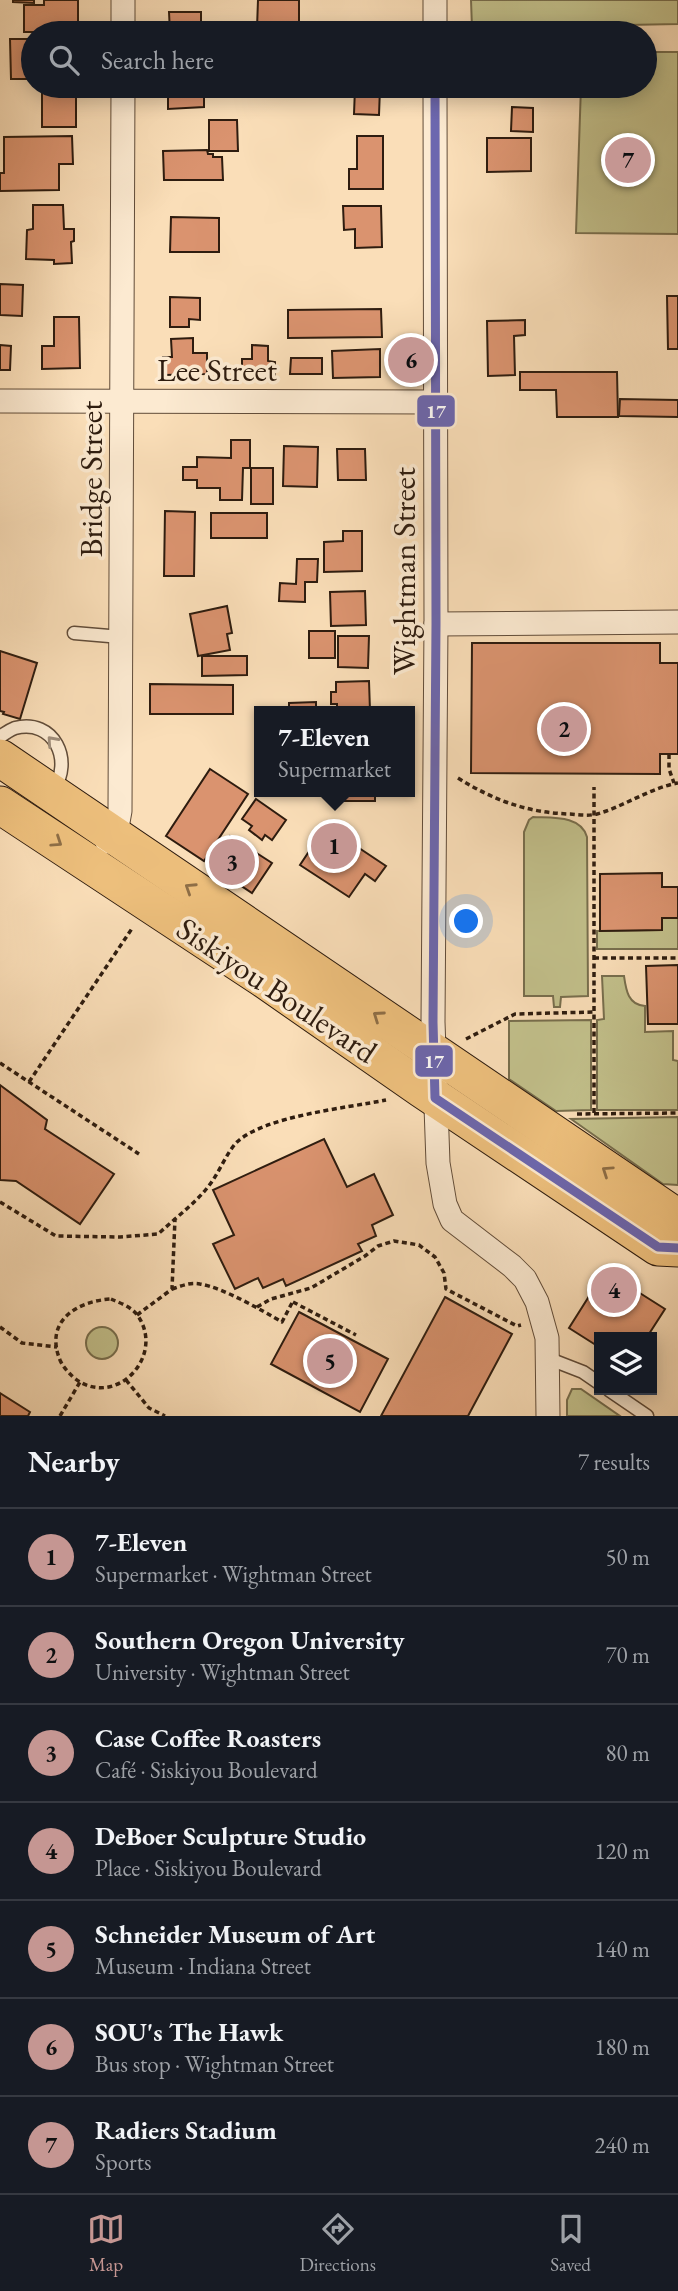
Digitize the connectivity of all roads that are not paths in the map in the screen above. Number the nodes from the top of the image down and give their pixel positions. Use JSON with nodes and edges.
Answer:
{"nodes":[{"id":1,"x":123,"y":0,"type":"edge"},
{"id":2,"x":435,"y":0,"type":"edge"},
{"id":3,"x":123,"y":21,"type":"edge"},
{"id":4,"x":435,"y":21,"type":"edge"},
{"id":5,"x":123,"y":98,"type":"edge"},
{"id":6,"x":435,"y":98,"type":"edge"},
{"id":7,"x":0,"y":401,"type":"edge"},
{"id":8,"x":123,"y":401,"type":"junction"},
{"id":9,"x":435,"y":402,"type":"junction"},
{"id":10,"x":678,"y":622,"type":"edge"},
{"id":11,"x":436,"y":624,"type":"junction"},
{"id":12,"x":74,"y":633,"type":"dead end"},
{"id":13,"x":121,"y":637,"type":"junction"},
{"id":14,"x":0,"y":737,"type":"edge"},
{"id":15,"x":0,"y":758,"type":"edge"},
{"id":16,"x":51,"y":794,"type":"junction"},
{"id":17,"x":0,"y":804,"type":"edge"},
{"id":18,"x":102,"y":851,"type":"junction"},
{"id":19,"x":446,"y":1049,"type":"junction"},
{"id":20,"x":435,"y":1098,"type":"junction"},
{"id":21,"x":671,"y":1226,"type":"edge"},
{"id":22,"x":547,"y":1358,"type":"junction"},
{"id":23,"x":594,"y":1380,"type":"edge"},
{"id":24,"x":616,"y":1395,"type":"edge"},
{"id":25,"x":548,"y":1416,"type":"edge"},
{"id":26,"x":648,"y":1416,"type":"edge"}],
"edges":[{"from":1,"to":3,"type":"street"},
{"from":2,"to":4,"type":"street"},
{"from":5,"to":8,"type":"street","name":"Bridge Street"},
{"from":6,"to":9,"type":"street","name":"Wightman Street"},
{"from":7,"to":8,"type":"street","name":"Lee Street"},
{"from":8,"to":9,"type":"street","name":"Lee Street"},
{"from":8,"to":13,"type":"street","name":"Bridge Street"},
{"from":9,"to":11,"type":"street","name":"Wightman Street"},
{"from":10,"to":11,"type":"street"},
{"from":11,"to":19,"type":"street","name":"Wightman Street"},
{"from":12,"to":13,"type":"lane"},
{"from":13,"to":18,"type":"street","name":"Bridge Street"},
{"from":16,"to":14,"type":"lane","one_way":true},
{"from":15,"to":16,"type":"main road","name":"Siskiyou Boulevard"},
{"from":16,"to":18,"type":"main road","name":"Siskiyou Boulevard"},
{"from":17,"to":18,"type":"main road","name":"Siskiyou Boulevard","one_way":true},
{"from":19,"to":18,"type":"main road","name":"Siskiyou Boulevard","one_way":true},
{"from":18,"to":20,"type":"main road","name":"Siskiyou Boulevard"},
{"from":19,"to":20,"type":"street","name":"Wightman Street"},
{"from":21,"to":19,"type":"main road","name":"Siskiyou Boulevard","one_way":true},
{"from":20,"to":21,"type":"main road","name":"Siskiyou Boulevard"},
{"from":20,"to":22,"type":"street","name":"Wightman Street"},
{"from":22,"to":23,"type":"lane"},
{"from":22,"to":25,"type":"street","name":"Wightman Street"},
{"from":24,"to":26,"type":"lane"}]}
